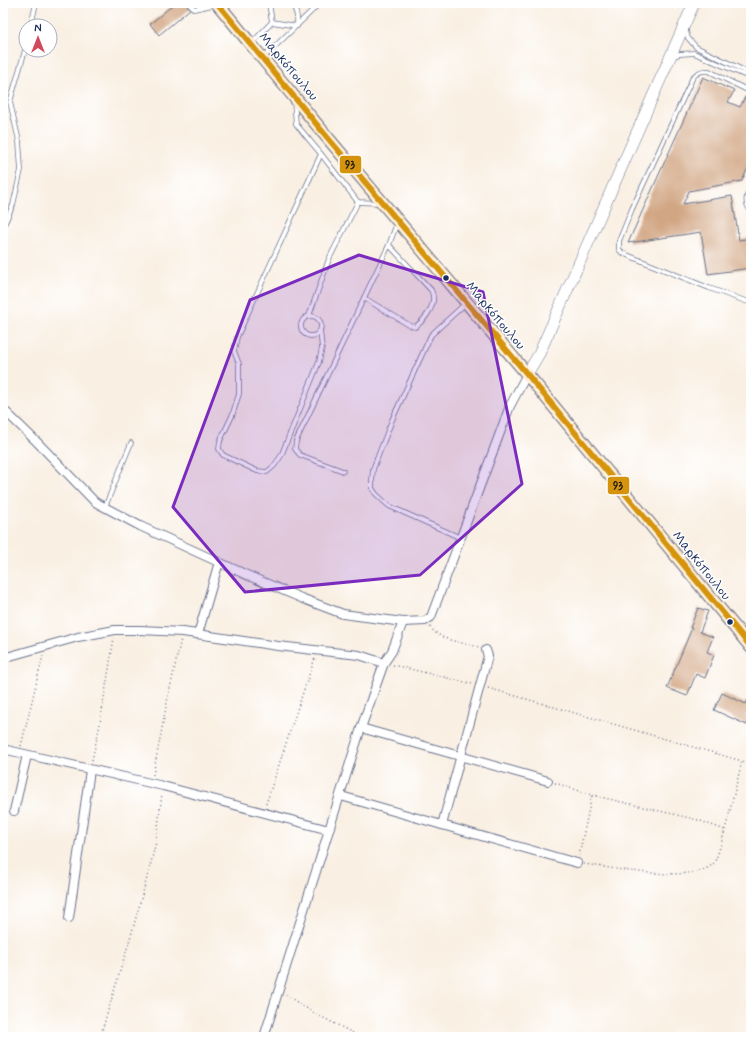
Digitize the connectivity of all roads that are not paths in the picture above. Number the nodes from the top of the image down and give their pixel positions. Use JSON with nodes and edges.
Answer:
{"nodes":[{"id":1,"x":36,"y":3,"type":"edge"},
{"id":2,"x":188,"y":3,"type":"edge"},
{"id":3,"x":217,"y":3,"type":"edge"},
{"id":4,"x":269,"y":3,"type":"edge"},
{"id":5,"x":291,"y":3,"type":"edge"},
{"id":6,"x":320,"y":3,"type":"edge"},
{"id":7,"x":694,"y":3,"type":"edge"},
{"id":8,"x":33,"y":18,"type":"edge"},
{"id":9,"x":272,"y":22,"type":"junction"},
{"id":10,"x":684,"y":25,"type":"junction"},
{"id":11,"x":297,"y":26,"type":"junction"},
{"id":12,"x":251,"y":44,"type":"junction"},
{"id":13,"x":23,"y":58,"type":"edge"},
{"id":14,"x":263,"y":58,"type":"junction"},
{"id":15,"x":669,"y":58,"type":"junction"},
{"id":16,"x":751,"y":74,"type":"edge"},
{"id":17,"x":751,"y":78,"type":"edge"},
{"id":18,"x":751,"y":92,"type":"edge"},
{"id":19,"x":293,"y":94,"type":"junction"},
{"id":20,"x":321,"y":154,"type":"junction"},
{"id":21,"x":751,"y":186,"type":"edge"},
{"id":22,"x":358,"y":202,"type":"junction"},
{"id":23,"x":384,"y":203,"type":"junction"},
{"id":24,"x":751,"y":210,"type":"edge"},
{"id":25,"x":398,"y":220,"type":"junction"},
{"id":26,"x":3,"y":227,"type":"edge"},
{"id":27,"x":389,"y":245,"type":"junction"},
{"id":28,"x":364,"y":298,"type":"junction"},
{"id":29,"x":466,"y":302,"type":"junction"},
{"id":30,"x":751,"y":303,"type":"edge"},
{"id":31,"x":309,"y":316,"type":"junction"},
{"id":32,"x":320,"y":331,"type":"junction"},
{"id":33,"x":527,"y":374,"type":"junction"},
{"id":34,"x":3,"y":411,"type":"edge"},
{"id":35,"x":131,"y":442,"type":"dead end"},
{"id":36,"x":343,"y":471,"type":"dead end"},
{"id":37,"x":105,"y":508,"type":"junction"},
{"id":38,"x":461,"y":538,"type":"junction"},
{"id":39,"x":220,"y":562,"type":"junction"},
{"id":40,"x":403,"y":622,"type":"junction"},
{"id":41,"x":198,"y":634,"type":"junction"},
{"id":42,"x":751,"y":647,"type":"edge"},
{"id":43,"x":486,"y":650,"type":"road end"},
{"id":44,"x":3,"y":658,"type":"edge"},
{"id":45,"x":384,"y":663,"type":"junction"},
{"id":46,"x":361,"y":728,"type":"junction"},
{"id":47,"x":3,"y":749,"type":"edge"},
{"id":48,"x":23,"y":754,"type":"junction"},
{"id":49,"x":462,"y":755,"type":"junction"},
{"id":50,"x":90,"y":770,"type":"junction"},
{"id":51,"x":548,"y":781,"type":"road end"},
{"id":52,"x":341,"y":796,"type":"junction"},
{"id":53,"x":14,"y":812,"type":"dead end"},
{"id":54,"x":442,"y":825,"type":"junction"},
{"id":55,"x":329,"y":830,"type":"junction"},
{"id":56,"x":577,"y":863,"type":"road end"},
{"id":57,"x":69,"y":918,"type":"dead end"},
{"id":58,"x":264,"y":1037,"type":"edge"}],
"edges":[{"from":1,"to":8,"type":"lane"},
{"from":2,"to":3,"type":"lane"},
{"from":3,"to":12,"type":"main road","name":"Μαρκόπουλου"},
{"from":4,"to":9,"type":"lane"},
{"from":5,"to":11,"type":"lane"},
{"from":6,"to":11,"type":"lane"},
{"from":7,"to":10,"type":"street"},
{"from":9,"to":11,"type":"lane"},
{"from":9,"to":12,"type":"lane"},
{"from":10,"to":15,"type":"street"},
{"from":10,"to":16,"type":"lane"},
{"from":11,"to":14,"type":"lane"},
{"from":12,"to":14,"type":"main road","name":"Μαρκόπουλου"},
{"from":13,"to":26,"type":"lane"},
{"from":14,"to":19,"type":"main road","name":"Μαρκόπουλου"},
{"from":15,"to":17,"type":"lane"},
{"from":15,"to":33,"type":"street"},
{"from":18,"to":30,"type":"lane"},
{"from":19,"to":20,"type":"lane"},
{"from":19,"to":23,"type":"main road","name":"Μαρκόπουλου"},
{"from":20,"to":22,"type":"lane"},
{"from":20,"to":32,"type":"lane"},
{"from":21,"to":24,"type":"lane"},
{"from":22,"to":23,"type":"lane"},
{"from":22,"to":31,"type":"lane"},
{"from":23,"to":25,"type":"main road","name":"Μαρκόπουλου"},
{"from":25,"to":27,"type":"lane"},
{"from":25,"to":29,"type":"main road","name":"Μαρκόπουλου"},
{"from":27,"to":28,"type":"lane"},
{"from":27,"to":28,"type":"lane"},
{"from":28,"to":36,"type":"lane"},
{"from":29,"to":33,"type":"main road","name":"Μαρκόπουλου"},
{"from":29,"to":38,"type":"lane"},
{"from":31,"to":32,"type":"lane"},
{"from":31,"to":32,"type":"lane"},
{"from":33,"to":38,"type":"street"},
{"from":33,"to":42,"type":"main road","name":"Μαρκόπουλου"},
{"from":34,"to":37,"type":"street"},
{"from":35,"to":37,"type":"lane"},
{"from":37,"to":39,"type":"street"},
{"from":38,"to":40,"type":"street"},
{"from":39,"to":40,"type":"street"},
{"from":39,"to":41,"type":"street"},
{"from":40,"to":45,"type":"street"},
{"from":41,"to":44,"type":"street"},
{"from":41,"to":45,"type":"street"},
{"from":43,"to":49,"type":"street"},
{"from":45,"to":46,"type":"street"},
{"from":46,"to":49,"type":"street"},
{"from":46,"to":52,"type":"street"},
{"from":47,"to":48,"type":"street"},
{"from":48,"to":50,"type":"street"},
{"from":48,"to":53,"type":"street"},
{"from":49,"to":51,"type":"street"},
{"from":49,"to":54,"type":"street"},
{"from":50,"to":55,"type":"street"},
{"from":50,"to":57,"type":"street"},
{"from":52,"to":54,"type":"street"},
{"from":52,"to":55,"type":"street"},
{"from":54,"to":56,"type":"street"},
{"from":55,"to":58,"type":"street"}]}
